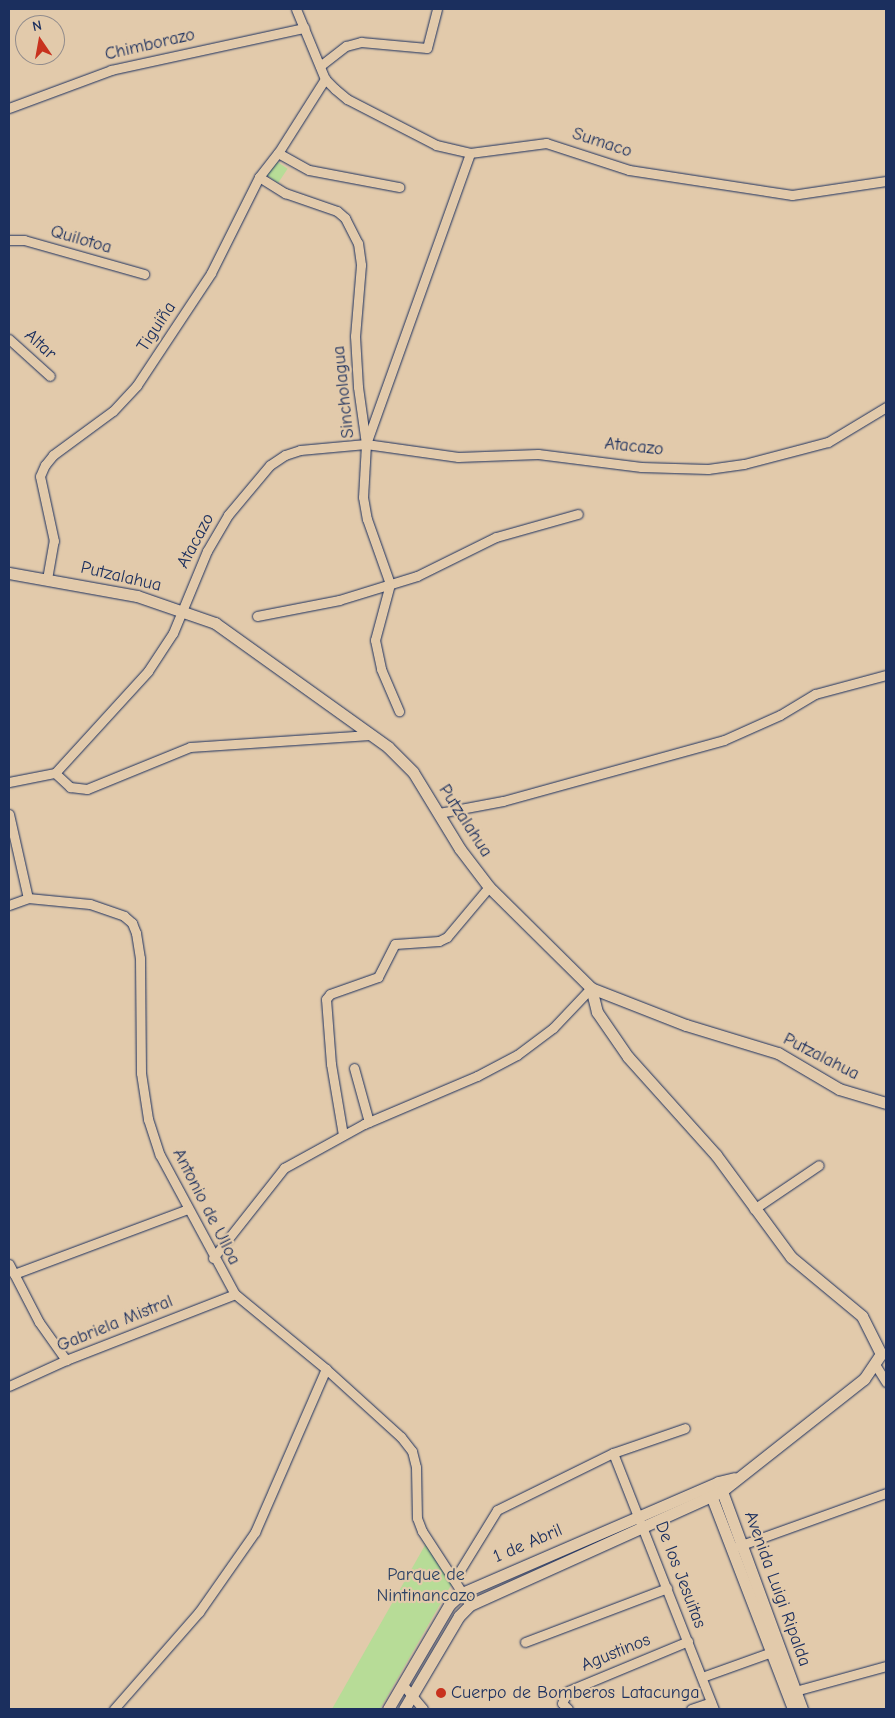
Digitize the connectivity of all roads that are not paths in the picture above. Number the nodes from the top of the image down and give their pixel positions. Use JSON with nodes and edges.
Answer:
{"nodes":[{"id":1,"x":296,"y":9,"type":"edge"},
{"id":2,"x":437,"y":9,"type":"edge"},
{"id":3,"x":304,"y":28,"type":"junction"},
{"id":4,"x":320,"y":66,"type":"junction"},
{"id":5,"x":325,"y":79,"type":"junction"},
{"id":6,"x":9,"y":108,"type":"edge"},
{"id":7,"x":278,"y":153,"type":"junction"},
{"id":8,"x":470,"y":153,"type":"junction"},
{"id":9,"x":260,"y":177,"type":"junction"},
{"id":10,"x":886,"y":181,"type":"edge"},
{"id":11,"x":399,"y":187,"type":"dead end"},
{"id":12,"x":9,"y":240,"type":"edge"},
{"id":13,"x":144,"y":274,"type":"dead end"},
{"id":14,"x":9,"y":339,"type":"edge"},
{"id":15,"x":50,"y":376,"type":"dead end"},
{"id":16,"x":886,"y":407,"type":"edge"},
{"id":17,"x":366,"y":444,"type":"junction"},
{"id":18,"x":578,"y":514,"type":"dead end"},
{"id":19,"x":9,"y":573,"type":"edge"},
{"id":20,"x":47,"y":579,"type":"junction"},
{"id":21,"x":390,"y":584,"type":"junction"},
{"id":22,"x":181,"y":610,"type":"junction"},
{"id":23,"x":257,"y":616,"type":"dead end"},
{"id":24,"x":886,"y":675,"type":"edge"},
{"id":25,"x":399,"y":711,"type":"dead end"},
{"id":26,"x":370,"y":735,"type":"junction"},
{"id":27,"x":54,"y":773,"type":"junction"},
{"id":28,"x":9,"y":782,"type":"edge"},
{"id":29,"x":439,"y":813,"type":"junction"},
{"id":30,"x":9,"y":814,"type":"edge"},
{"id":31,"x":489,"y":887,"type":"junction"},
{"id":32,"x":28,"y":898,"type":"junction"},
{"id":33,"x":9,"y":904,"type":"edge"},
{"id":34,"x":592,"y":988,"type":"junction"},
{"id":35,"x":354,"y":1068,"type":"dead end"},
{"id":36,"x":886,"y":1104,"type":"edge"},
{"id":37,"x":369,"y":1122,"type":"junction"},
{"id":38,"x":343,"y":1135,"type":"junction"},
{"id":39,"x":818,"y":1165,"type":"dead end"},
{"id":40,"x":188,"y":1209,"type":"junction"},
{"id":41,"x":754,"y":1209,"type":"junction"},
{"id":42,"x":213,"y":1258,"type":"junction"},
{"id":43,"x":9,"y":1264,"type":"edge"},
{"id":44,"x":14,"y":1274,"type":"junction"},
{"id":45,"x":234,"y":1294,"type":"junction"},
{"id":46,"x":884,"y":1352,"type":"edge"},
{"id":47,"x":66,"y":1360,"type":"junction"},
{"id":48,"x":876,"y":1366,"type":"junction"},
{"id":49,"x":326,"y":1369,"type":"junction"},
{"id":50,"x":886,"y":1382,"type":"edge"},
{"id":51,"x":9,"y":1386,"type":"edge"},
{"id":52,"x":685,"y":1428,"type":"dead end"},
{"id":53,"x":613,"y":1453,"type":"junction"},
{"id":54,"x":715,"y":1489,"type":"junction"},
{"id":55,"x":886,"y":1493,"type":"edge"},
{"id":56,"x":640,"y":1515,"type":"junction"},
{"id":57,"x":644,"y":1526,"type":"junction"},
{"id":58,"x":737,"y":1547,"type":"junction"},
{"id":59,"x":454,"y":1580,"type":"junction"},
{"id":60,"x":668,"y":1588,"type":"junction"},
{"id":61,"x":462,"y":1593,"type":"junction"},
{"id":62,"x":470,"y":1605,"type":"junction"},
{"id":63,"x":688,"y":1641,"type":"junction"},
{"id":64,"x":525,"y":1642,"type":"dead end"},
{"id":65,"x":776,"y":1651,"type":"junction"},
{"id":66,"x":886,"y":1666,"type":"edge"},
{"id":67,"x":702,"y":1677,"type":"junction"},
{"id":68,"x":403,"y":1685,"type":"junction"},
{"id":69,"x":795,"y":1691,"type":"junction"},
{"id":70,"x":412,"y":1695,"type":"junction"},
{"id":71,"x":713,"y":1705,"type":"edge"},
{"id":72,"x":565,"y":1706,"type":"edge"},
{"id":73,"x":114,"y":1709,"type":"edge"},
{"id":74,"x":388,"y":1709,"type":"edge"},
{"id":75,"x":404,"y":1709,"type":"edge"},
{"id":76,"x":423,"y":1709,"type":"edge"},
{"id":77,"x":691,"y":1709,"type":"edge"},
{"id":78,"x":792,"y":1709,"type":"edge"},
{"id":79,"x":802,"y":1709,"type":"edge"}],
"edges":[{"from":1,"to":3,"type":"street"},
{"from":2,"to":4,"type":"street"},
{"from":3,"to":4,"type":"street"},
{"from":3,"to":6,"type":"street","name":"Chimborazo"},
{"from":4,"to":5,"type":"street"},
{"from":5,"to":7,"type":"street","name":"Tiguiña"},
{"from":5,"to":8,"type":"street","name":"Sumaco"},
{"from":7,"to":9,"type":"street","name":"Tiguiña"},
{"from":7,"to":11,"type":"street"},
{"from":8,"to":10,"type":"street","name":"Sumaco"},
{"from":8,"to":17,"type":"street"},
{"from":9,"to":17,"type":"street","name":"Sincholagua"},
{"from":9,"to":20,"type":"street","name":"Tiguiña"},
{"from":12,"to":13,"type":"street","name":"Quilotoa"},
{"from":14,"to":15,"type":"street","name":"Altar"},
{"from":16,"to":17,"type":"street","name":"Atacazo"},
{"from":17,"to":21,"type":"street","name":"Sincholagua"},
{"from":17,"to":22,"type":"street","name":"Atacazo"},
{"from":18,"to":21,"type":"street"},
{"from":19,"to":20,"type":"street","name":"Putzalahua"},
{"from":20,"to":22,"type":"street","name":"Putzalahua"},
{"from":21,"to":23,"type":"street"},
{"from":21,"to":25,"type":"street"},
{"from":22,"to":26,"type":"street","name":"Putzalahua"},
{"from":22,"to":27,"type":"street","name":"Atacazo"},
{"from":24,"to":29,"type":"street"},
{"from":26,"to":27,"type":"street"},
{"from":26,"to":29,"type":"street","name":"Putzalahua"},
{"from":27,"to":28,"type":"street"},
{"from":29,"to":31,"type":"street","name":"Putzalahua"},
{"from":30,"to":32,"type":"street"},
{"from":31,"to":34,"type":"street","name":"Putzalahua"},
{"from":31,"to":38,"type":"street"},
{"from":32,"to":33,"type":"street"},
{"from":32,"to":40,"type":"street","name":"Antonio de Ulloa"},
{"from":34,"to":36,"type":"street","name":"Putzalahua"},
{"from":34,"to":37,"type":"street"},
{"from":34,"to":41,"type":"street"},
{"from":35,"to":37,"type":"street"},
{"from":37,"to":38,"type":"street"},
{"from":38,"to":42,"type":"street"},
{"from":39,"to":41,"type":"street"},
{"from":40,"to":42,"type":"street","name":"Antonio de Ulloa"},
{"from":40,"to":44,"type":"street"},
{"from":41,"to":46,"type":"street"},
{"from":42,"to":45,"type":"street","name":"Antonio de Ulloa"},
{"from":43,"to":44,"type":"street"},
{"from":44,"to":47,"type":"street"},
{"from":45,"to":47,"type":"street","name":"Gabriela Mistral"},
{"from":45,"to":49,"type":"street","name":"Antonio de Ulloa"},
{"from":46,"to":48,"type":"street"},
{"from":47,"to":51,"type":"street","name":"Gabriela Mistral"},
{"from":48,"to":50,"type":"street"},
{"from":48,"to":54,"type":"street","name":"1 de Abril"},
{"from":49,"to":59,"type":"street","name":"Antonio de Ulloa"},
{"from":49,"to":73,"type":"street"},
{"from":52,"to":53,"type":"street"},
{"from":53,"to":56,"type":"street","name":"De los Jesuitas"},
{"from":53,"to":59,"type":"street"},
{"from":54,"to":56,"type":"street","name":"1 de Abril"},
{"from":54,"to":57,"type":"street","name":"1 de Abril"},
{"from":54,"to":58,"type":"street","name":"Avenida Luigi Ripalda"},
{"from":55,"to":58,"type":"street"},
{"from":56,"to":57,"type":"street","name":"De los Jesuitas"},
{"from":56,"to":61,"type":"street","name":"1 de Abril"},
{"from":57,"to":60,"type":"street","name":"De los Jesuitas"},
{"from":57,"to":62,"type":"street","name":"1 de Abril"},
{"from":58,"to":65,"type":"street","name":"Avenida Luigi Ripalda"},
{"from":59,"to":61,"type":"street","name":"Antonio de Ulloa"},
{"from":60,"to":63,"type":"street","name":"De los Jesuitas"},
{"from":60,"to":64,"type":"street"},
{"from":61,"to":62,"type":"street","name":"Antonio de Ulloa"},
{"from":61,"to":68,"type":"street","name":"1 de Abril"},
{"from":62,"to":70,"type":"street","name":"1 de Abril"},
{"from":63,"to":67,"type":"street","name":"De los Jesuitas"},
{"from":63,"to":72,"type":"street","name":"Agustinos"},
{"from":65,"to":67,"type":"street"},
{"from":65,"to":69,"type":"street","name":"Avenida Luigi Ripalda"},
{"from":65,"to":78,"type":"street","name":"Avenida Luigi Ripalda"},
{"from":66,"to":69,"type":"street"},
{"from":67,"to":71,"type":"street","name":"De los Jesuitas"},
{"from":68,"to":70,"type":"street"},
{"from":68,"to":74,"type":"street","name":"1 de Abril"},
{"from":69,"to":79,"type":"street","name":"Avenida Luigi Ripalda"},
{"from":70,"to":75,"type":"street","name":"1 de Abril"},
{"from":70,"to":76,"type":"street"},
{"from":71,"to":77,"type":"street"}]}
